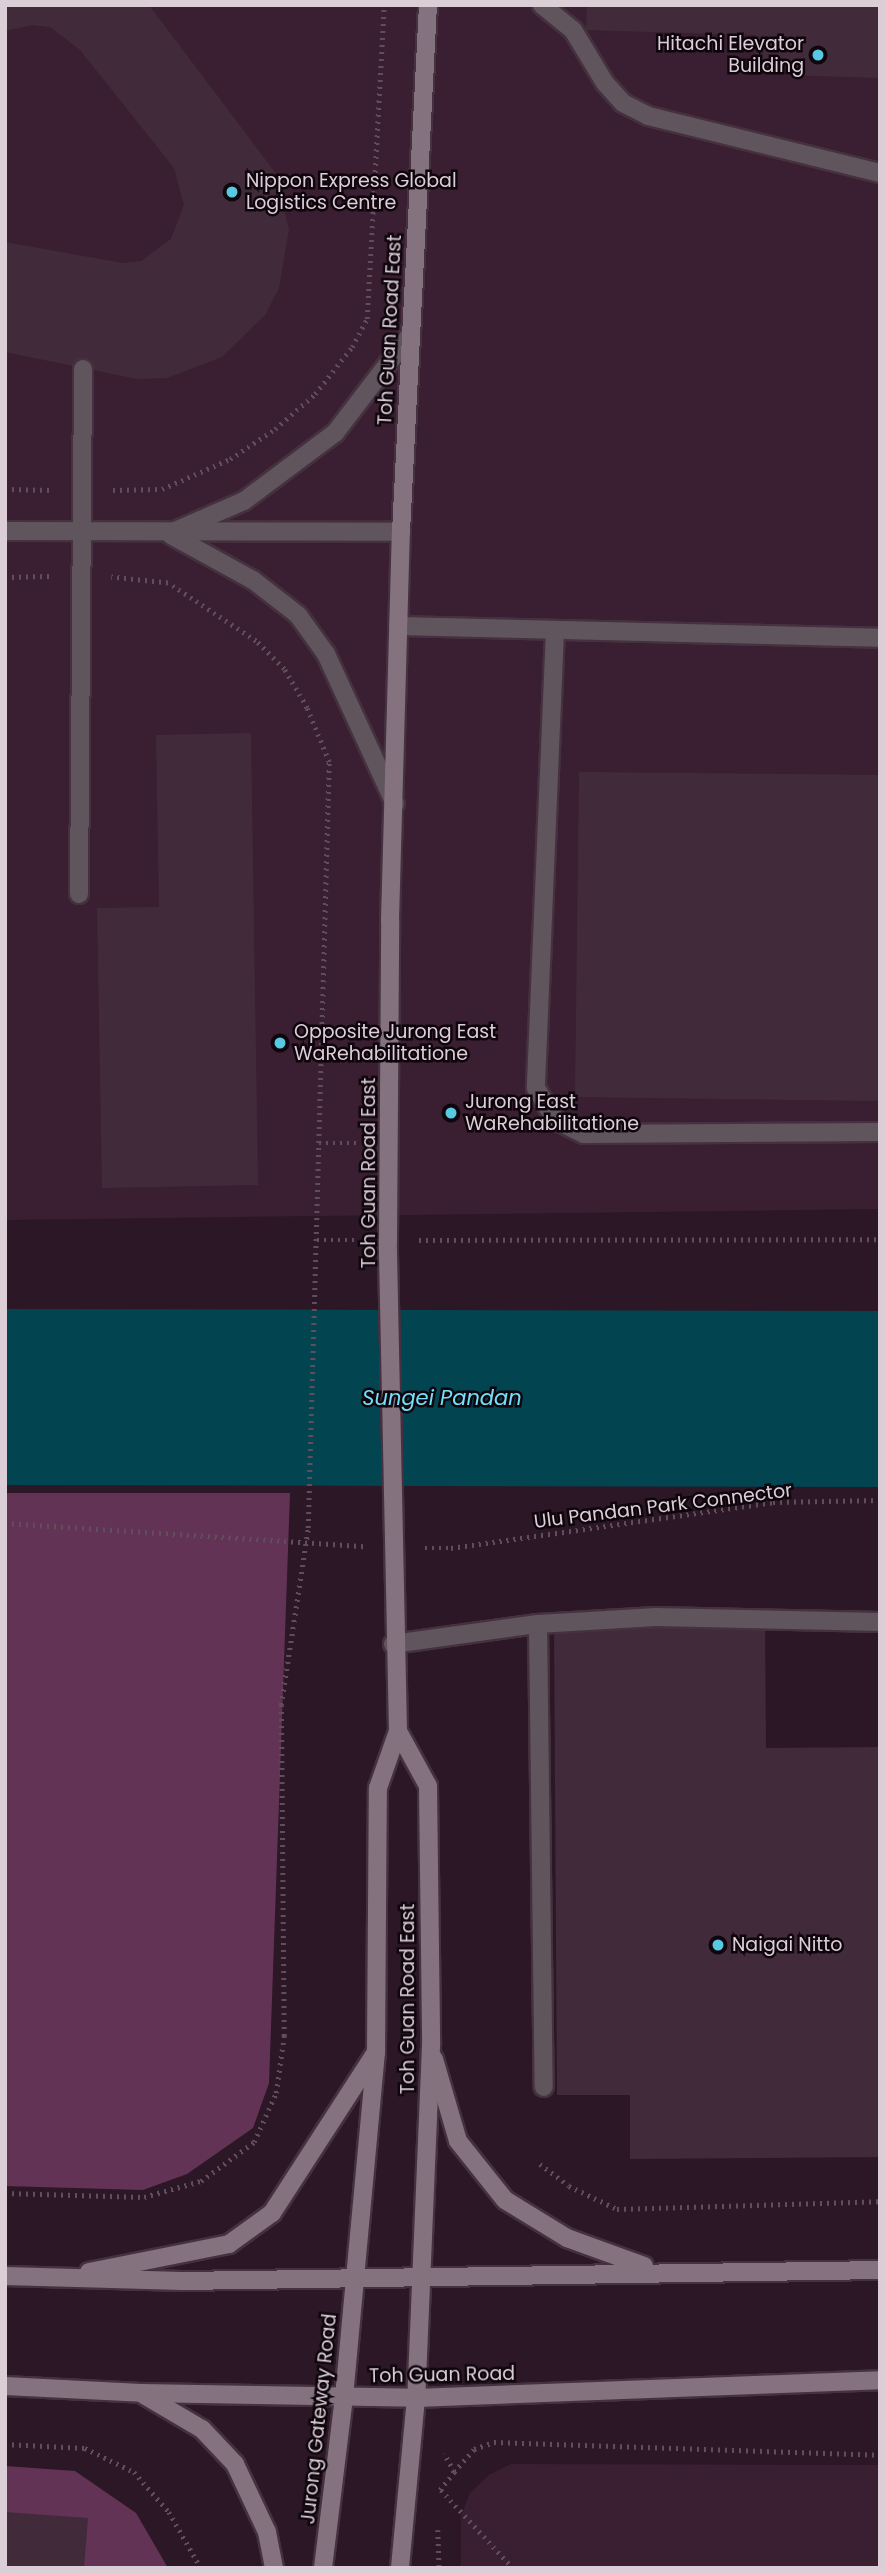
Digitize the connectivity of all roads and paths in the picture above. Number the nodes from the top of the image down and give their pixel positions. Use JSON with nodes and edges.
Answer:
{"nodes":[{"id":1,"x":384,"y":5,"type":"edge"},
{"id":2,"x":428,"y":5,"type":"edge"},
{"id":3,"x":542,"y":5,"type":"edge"},
{"id":4,"x":880,"y":173,"type":"edge"},
{"id":5,"x":410,"y":335,"type":"junction"},
{"id":6,"x":83,"y":369,"type":"dead end"},
{"id":7,"x":5,"y":489,"type":"edge"},
{"id":8,"x":82,"y":491,"type":"junction"},
{"id":9,"x":5,"y":531,"type":"edge"},
{"id":10,"x":401,"y":531,"type":"junction"},
{"id":11,"x":82,"y":532,"type":"junction"},
{"id":12,"x":168,"y":534,"type":"junction"},
{"id":13,"x":82,"y":575,"type":"junction"},
{"id":14,"x":5,"y":577,"type":"edge"},
{"id":15,"x":398,"y":626,"type":"junction"},
{"id":16,"x":555,"y":630,"type":"junction"},
{"id":17,"x":880,"y":638,"type":"edge"},
{"id":18,"x":395,"y":804,"type":"junction"},
{"id":19,"x":79,"y":894,"type":"dead end"},
{"id":20,"x":880,"y":1132,"type":"edge"},
{"id":21,"x":880,"y":1238,"type":"edge"},
{"id":22,"x":317,"y":1240,"type":"junction"},
{"id":23,"x":388,"y":1241,"type":"junction"},
{"id":24,"x":880,"y":1500,"type":"edge"},
{"id":25,"x":5,"y":1523,"type":"edge"},
{"id":26,"x":308,"y":1542,"type":"junction"},
{"id":27,"x":451,"y":1548,"type":"dead end"},
{"id":28,"x":880,"y":1622,"type":"edge"},
{"id":29,"x":538,"y":1624,"type":"junction"},
{"id":30,"x":393,"y":1644,"type":"junction"},
{"id":31,"x":398,"y":1731,"type":"junction"},
{"id":32,"x":430,"y":2046,"type":"junction"},
{"id":33,"x":376,"y":2053,"type":"junction"},
{"id":34,"x":544,"y":2087,"type":"dead end"},
{"id":35,"x":540,"y":2164,"type":"dead end"},
{"id":36,"x":5,"y":2193,"type":"edge"},
{"id":37,"x":880,"y":2201,"type":"edge"},
{"id":38,"x":656,"y":2270,"type":"junction"},
{"id":39,"x":880,"y":2270,"type":"edge"},
{"id":40,"x":422,"y":2274,"type":"junction"},
{"id":41,"x":5,"y":2276,"type":"edge"},
{"id":42,"x":355,"y":2276,"type":"junction"},
{"id":43,"x":54,"y":2279,"type":"junction"},
{"id":44,"x":880,"y":2380,"type":"edge"},
{"id":45,"x":5,"y":2386,"type":"edge"},
{"id":46,"x":141,"y":2393,"type":"junction"},
{"id":47,"x":344,"y":2397,"type":"junction"},
{"id":48,"x":416,"y":2398,"type":"junction"},
{"id":49,"x":5,"y":2444,"type":"edge"},
{"id":50,"x":880,"y":2455,"type":"edge"},
{"id":51,"x":454,"y":2472,"type":"dead end"},
{"id":52,"x":441,"y":2489,"type":"dead end"},
{"id":53,"x":201,"y":2568,"type":"edge"},
{"id":54,"x":274,"y":2568,"type":"edge"},
{"id":55,"x":323,"y":2568,"type":"edge"},
{"id":56,"x":400,"y":2568,"type":"edge"},
{"id":57,"x":513,"y":2568,"type":"edge"}],
"edges":[{"from":1,"to":8,"type":"path"},
{"from":2,"to":5,"type":"main road","name":"Toh Guan Road East"},
{"from":3,"to":4,"type":"street"},
{"from":5,"to":10,"type":"main road","name":"Toh Guan Road East"},
{"from":5,"to":12,"type":"street"},
{"from":6,"to":8,"type":"street"},
{"from":7,"to":8,"type":"path"},
{"from":8,"to":11,"type":"street"},
{"from":9,"to":11,"type":"street"},
{"from":10,"to":12,"type":"street"},
{"from":10,"to":15,"type":"main road","name":"Toh Guan Road East"},
{"from":11,"to":12,"type":"street"},
{"from":11,"to":13,"type":"street"},
{"from":12,"to":18,"type":"street"},
{"from":13,"to":14,"type":"path"},
{"from":13,"to":19,"type":"street"},
{"from":13,"to":22,"type":"path"},
{"from":15,"to":16,"type":"street"},
{"from":15,"to":18,"type":"main road","name":"Toh Guan Road East"},
{"from":16,"to":17,"type":"street"},
{"from":16,"to":20,"type":"street"},
{"from":18,"to":23,"type":"main road","name":"Toh Guan Road East"},
{"from":21,"to":23,"type":"path"},
{"from":22,"to":23,"type":"path"},
{"from":22,"to":26,"type":"path"},
{"from":23,"to":30,"type":"main road","name":"Toh Guan Road East"},
{"from":24,"to":27,"type":"path","name":"Ulu Pandan Park Connector"},
{"from":25,"to":26,"type":"path"},
{"from":26,"to":36,"type":"path"},
{"from":28,"to":29,"type":"street"},
{"from":29,"to":30,"type":"street"},
{"from":29,"to":34,"type":"street"},
{"from":30,"to":31,"type":"main road","name":"Toh Guan Road East"},
{"from":31,"to":32,"type":"main road","name":"Toh Guan Road East"},
{"from":31,"to":33,"type":"main road","name":"Toh Guan Road East"},
{"from":32,"to":38,"type":"main road"},
{"from":32,"to":40,"type":"main road","name":"Toh Guan Road East"},
{"from":33,"to":42,"type":"main road","name":"Toh Guan Road East"},
{"from":33,"to":43,"type":"main road"},
{"from":35,"to":37,"type":"path"},
{"from":38,"to":39,"type":"main road"},
{"from":38,"to":40,"type":"main road"},
{"from":40,"to":42,"type":"main road"},
{"from":40,"to":48,"type":"main road"},
{"from":41,"to":43,"type":"main road"},
{"from":42,"to":43,"type":"main road"},
{"from":42,"to":47,"type":"main road","name":"Jurong Gateway Road"},
{"from":44,"to":48,"type":"main road","name":"Toh Guan Road"},
{"from":45,"to":46,"type":"main road","name":"Toh Guan Road"},
{"from":46,"to":47,"type":"main road","name":"Toh Guan Road"},
{"from":46,"to":54,"type":"main road"},
{"from":47,"to":48,"type":"main road","name":"Toh Guan Road"},
{"from":47,"to":55,"type":"main road","name":"Jurong Gateway Road"},
{"from":48,"to":56,"type":"main road"},
{"from":49,"to":53,"type":"path"},
{"from":50,"to":51,"type":"path"},
{"from":52,"to":57,"type":"path"}]}
